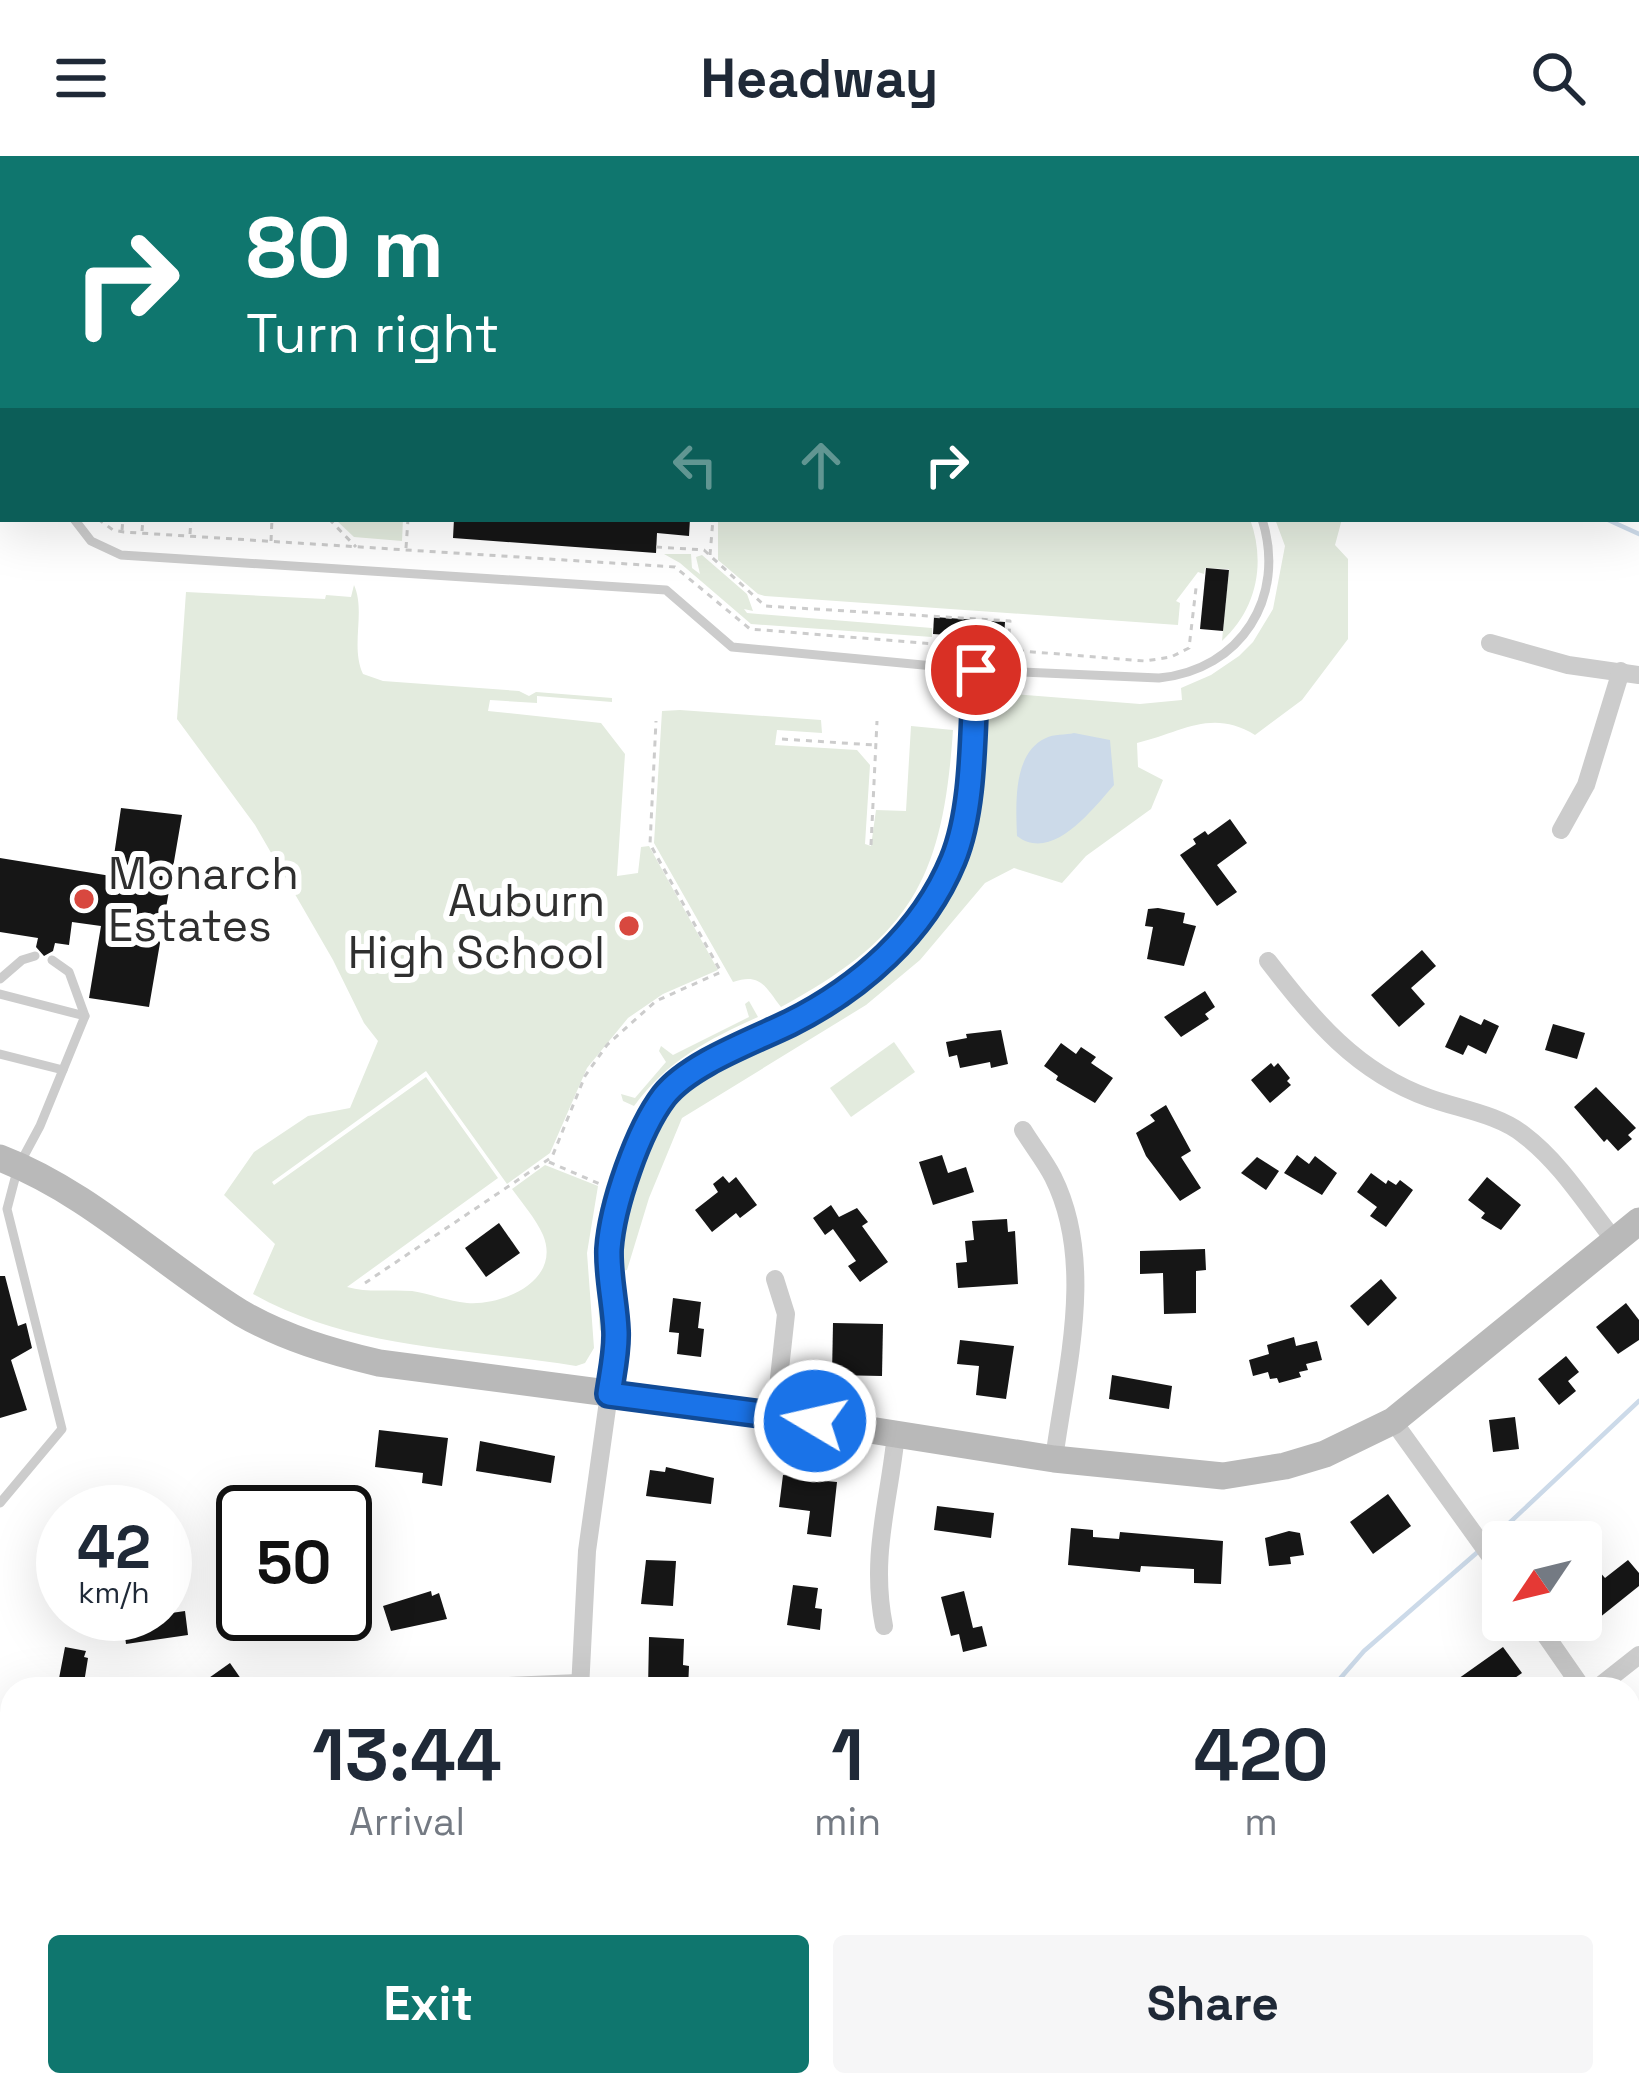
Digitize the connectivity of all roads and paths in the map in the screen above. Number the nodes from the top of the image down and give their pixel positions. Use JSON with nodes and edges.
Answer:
{"nodes":[{"id":1,"x":76,"y":522,"type":"edge"},
{"id":2,"x":123,"y":522,"type":"edge"},
{"id":3,"x":143,"y":522,"type":"edge"},
{"id":4,"x":191,"y":522,"type":"edge"},
{"id":5,"x":272,"y":522,"type":"edge"},
{"id":6,"x":331,"y":522,"type":"edge"},
{"id":7,"x":408,"y":522,"type":"edge"},
{"id":8,"x":713,"y":522,"type":"edge"},
{"id":9,"x":1263,"y":522,"type":"edge"},
{"id":10,"x":122,"y":531,"type":"dead end"},
{"id":11,"x":142,"y":533,"type":"dead end"},
{"id":12,"x":190,"y":536,"type":"dead end"},
{"id":13,"x":271,"y":541,"type":"dead end"},
{"id":14,"x":356,"y":547,"type":"dead end"},
{"id":15,"x":656,"y":547,"type":"dead end"},
{"id":16,"x":406,"y":550,"type":"dead end"},
{"id":17,"x":710,"y":556,"type":"junction"},
{"id":18,"x":1490,"y":643,"type":"dead end"},
{"id":19,"x":1008,"y":650,"type":"dead end"},
{"id":20,"x":976,"y":670,"type":"junction"},
{"id":21,"x":1630,"y":673,"type":"edge"},
{"id":22,"x":656,"y":721,"type":"dead end"},
{"id":23,"x":877,"y":722,"type":"dead end"},
{"id":24,"x":782,"y":740,"type":"dead end"},
{"id":25,"x":876,"y":745,"type":"junction"},
{"id":26,"x":1561,"y":830,"type":"dead end"},
{"id":27,"x":872,"y":845,"type":"dead end"},
{"id":28,"x":34,"y":956,"type":"dead end"},
{"id":29,"x":52,"y":960,"type":"dead end"},
{"id":30,"x":1268,"y":961,"type":"dead end"},
{"id":31,"x":0,"y":979,"type":"edge"},
{"id":32,"x":0,"y":994,"type":"edge"},
{"id":33,"x":85,"y":1016,"type":"junction"},
{"id":34,"x":0,"y":1054,"type":"edge"},
{"id":35,"x":63,"y":1070,"type":"junction"},
{"id":36,"x":1023,"y":1130,"type":"dead end"},
{"id":37,"x":545,"y":1161,"type":"junction"},
{"id":38,"x":9,"y":1162,"type":"edge"},
{"id":39,"x":602,"y":1185,"type":"dead end"},
{"id":40,"x":1639,"y":1221,"type":"edge"},
{"id":41,"x":1615,"y":1241,"type":"junction"},
{"id":42,"x":775,"y":1280,"type":"dead end"},
{"id":43,"x":365,"y":1283,"type":"dead end"},
{"id":44,"x":609,"y":1394,"type":"junction"},
{"id":45,"x":775,"y":1415,"type":"junction"},
{"id":46,"x":1393,"y":1421,"type":"junction"},
{"id":47,"x":896,"y":1434,"type":"junction"},
{"id":48,"x":1054,"y":1460,"type":"junction"},
{"id":49,"x":0,"y":1503,"type":"edge"},
{"id":50,"x":1482,"y":1543,"type":"edge"},
{"id":51,"x":884,"y":1626,"type":"dead end"},
{"id":52,"x":1548,"y":1641,"type":"edge"},
{"id":53,"x":1639,"y":1655,"type":"edge"},
{"id":54,"x":580,"y":1677,"type":"edge"},
{"id":55,"x":1570,"y":1677,"type":"edge"},
{"id":56,"x":1614,"y":1677,"type":"edge"}],
"edges":[{"from":1,"to":20,"type":"lane"},
{"from":2,"to":10,"type":"path"},
{"from":3,"to":11,"type":"path"},
{"from":4,"to":12,"type":"path"},
{"from":5,"to":13,"type":"path"},
{"from":6,"to":14,"type":"path"},
{"from":7,"to":16,"type":"path"},
{"from":8,"to":17,"type":"path"},
{"from":9,"to":20,"type":"lane"},
{"from":15,"to":17,"type":"path"},
{"from":17,"to":19,"type":"path"},
{"from":18,"to":21,"type":"street"},
{"from":20,"to":44,"type":"lane"},
{"from":21,"to":26,"type":"street"},
{"from":22,"to":37,"type":"path"},
{"from":23,"to":25,"type":"path"},
{"from":24,"to":25,"type":"path"},
{"from":25,"to":27,"type":"path"},
{"from":28,"to":31,"type":"lane"},
{"from":29,"to":33,"type":"lane"},
{"from":30,"to":41,"type":"street"},
{"from":32,"to":33,"type":"lane"},
{"from":33,"to":35,"type":"lane"},
{"from":34,"to":35,"type":"lane"},
{"from":35,"to":38,"type":"lane"},
{"from":36,"to":48,"type":"street"},
{"from":37,"to":39,"type":"path"},
{"from":37,"to":43,"type":"path"},
{"from":38,"to":44,"type":"main road"},
{"from":38,"to":49,"type":"lane"},
{"from":40,"to":41,"type":"main road"},
{"from":41,"to":46,"type":"main road"},
{"from":42,"to":45,"type":"street"},
{"from":44,"to":45,"type":"main road"},
{"from":44,"to":54,"type":"street"},
{"from":45,"to":47,"type":"main road"},
{"from":46,"to":48,"type":"main road"},
{"from":46,"to":50,"type":"street"},
{"from":47,"to":48,"type":"main road"},
{"from":47,"to":51,"type":"street"},
{"from":52,"to":55,"type":"street"},
{"from":53,"to":56,"type":"street"}]}
